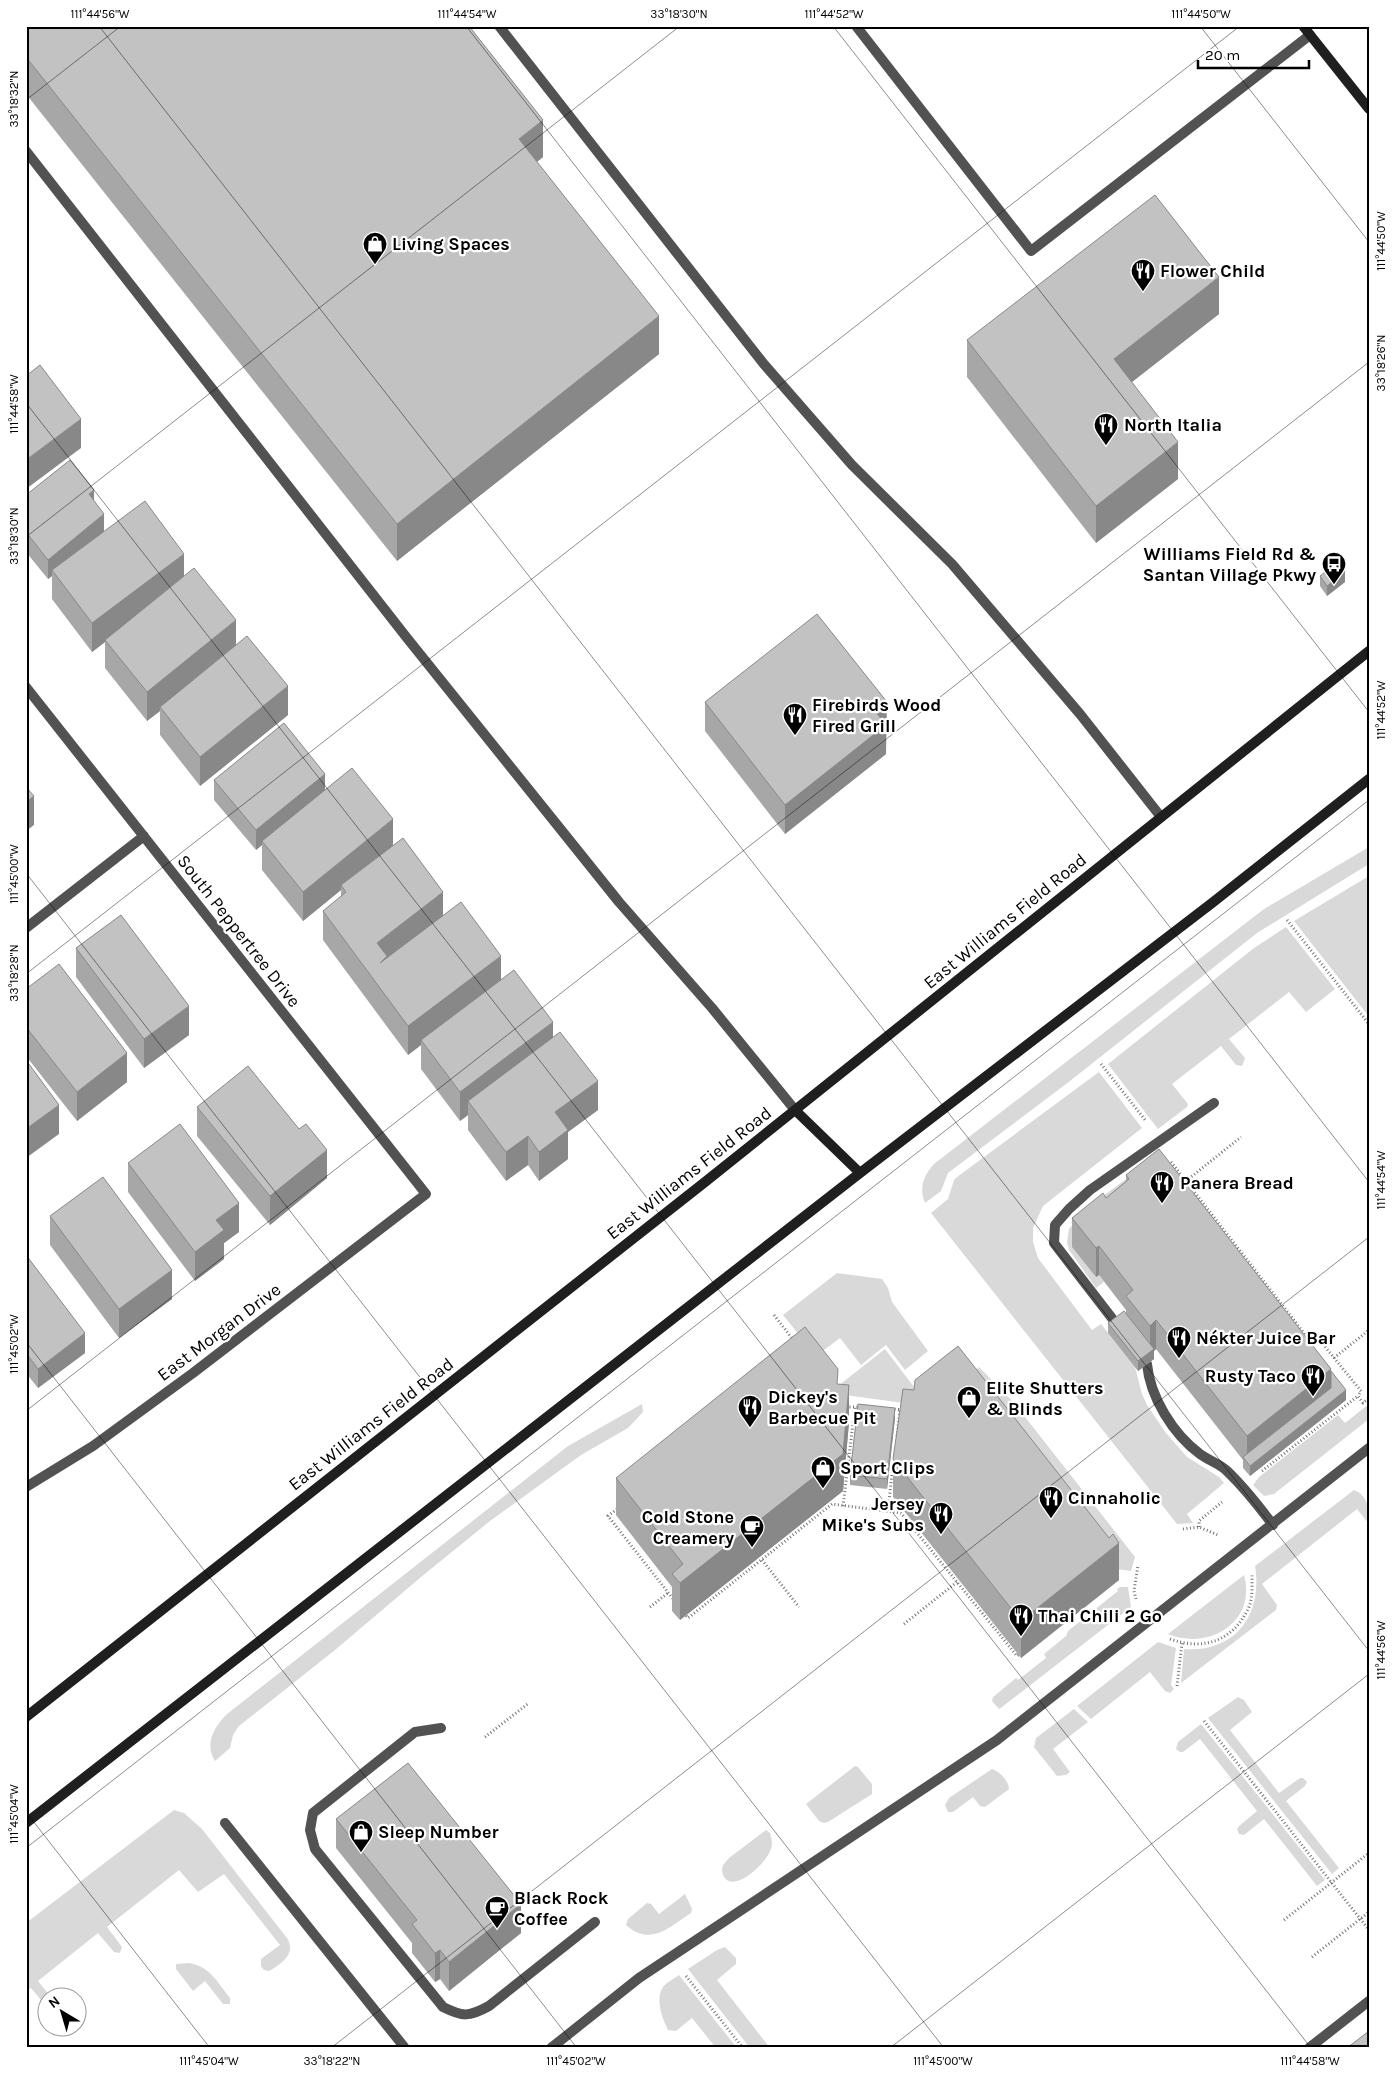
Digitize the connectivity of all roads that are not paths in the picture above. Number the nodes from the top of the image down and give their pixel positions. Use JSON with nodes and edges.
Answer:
{"nodes":[{"id":1,"x":499,"y":26,"type":"edge"},
{"id":2,"x":856,"y":26,"type":"edge"},
{"id":3,"x":1303,"y":26,"type":"edge"},
{"id":4,"x":1310,"y":35,"type":"junction"},
{"id":5,"x":1369,"y":109,"type":"edge"},
{"id":6,"x":26,"y":150,"type":"edge"},
{"id":7,"x":1369,"y":651,"type":"edge"},
{"id":8,"x":26,"y":688,"type":"edge"},
{"id":9,"x":1369,"y":779,"type":"edge"},
{"id":10,"x":1161,"y":817,"type":"junction"},
{"id":11,"x":144,"y":836,"type":"junction"},
{"id":12,"x":26,"y":928,"type":"edge"},
{"id":13,"x":1214,"y":1104,"type":"dead end"},
{"id":14,"x":795,"y":1110,"type":"junction"},
{"id":15,"x":860,"y":1172,"type":"junction"},
{"id":16,"x":426,"y":1194,"type":"joint"},
{"id":17,"x":1118,"y":1326,"type":"edge"},
{"id":18,"x":1147,"y":1364,"type":"edge"},
{"id":19,"x":1369,"y":1448,"type":"edge"},
{"id":20,"x":26,"y":1487,"type":"edge"},
{"id":21,"x":1273,"y":1525,"type":"junction"},
{"id":22,"x":26,"y":1717,"type":"edge"},
{"id":23,"x":441,"y":1728,"type":"dead end"},
{"id":24,"x":26,"y":1823,"type":"edge"},
{"id":25,"x":225,"y":1823,"type":"dead end"},
{"id":26,"x":595,"y":1922,"type":"dead end"},
{"id":27,"x":1369,"y":2001,"type":"edge"},
{"id":28,"x":405,"y":2048,"type":"edge"},
{"id":29,"x":551,"y":2048,"type":"edge"},
{"id":30,"x":1309,"y":2048,"type":"edge"}],
"edges":[{"from":1,"to":10,"type":"street"},
{"from":2,"to":4,"type":"street"},
{"from":3,"to":4,"type":"main road"},
{"from":4,"to":5,"type":"main road"},
{"from":6,"to":14,"type":"street"},
{"from":7,"to":10,"type":"main road","name":"East Williams Field Road"},
{"from":8,"to":11,"type":"street","name":"South Peppertree Drive"},
{"from":9,"to":15,"type":"main road"},
{"from":10,"to":14,"type":"main road","name":"East Williams Field Road"},
{"from":11,"to":12,"type":"street"},
{"from":11,"to":16,"type":"street","name":"South Peppertree Drive"},
{"from":13,"to":17,"type":"street"},
{"from":14,"to":15,"type":"main road"},
{"from":14,"to":22,"type":"main road","name":"East Williams Field Road"},
{"from":15,"to":24,"type":"main road"},
{"from":16,"to":20,"type":"street","name":"East Morgan Drive"},
{"from":18,"to":21,"type":"street"},
{"from":19,"to":21,"type":"street"},
{"from":21,"to":29,"type":"street"},
{"from":23,"to":26,"type":"street"},
{"from":25,"to":28,"type":"street"},
{"from":27,"to":30,"type":"street"}]}
